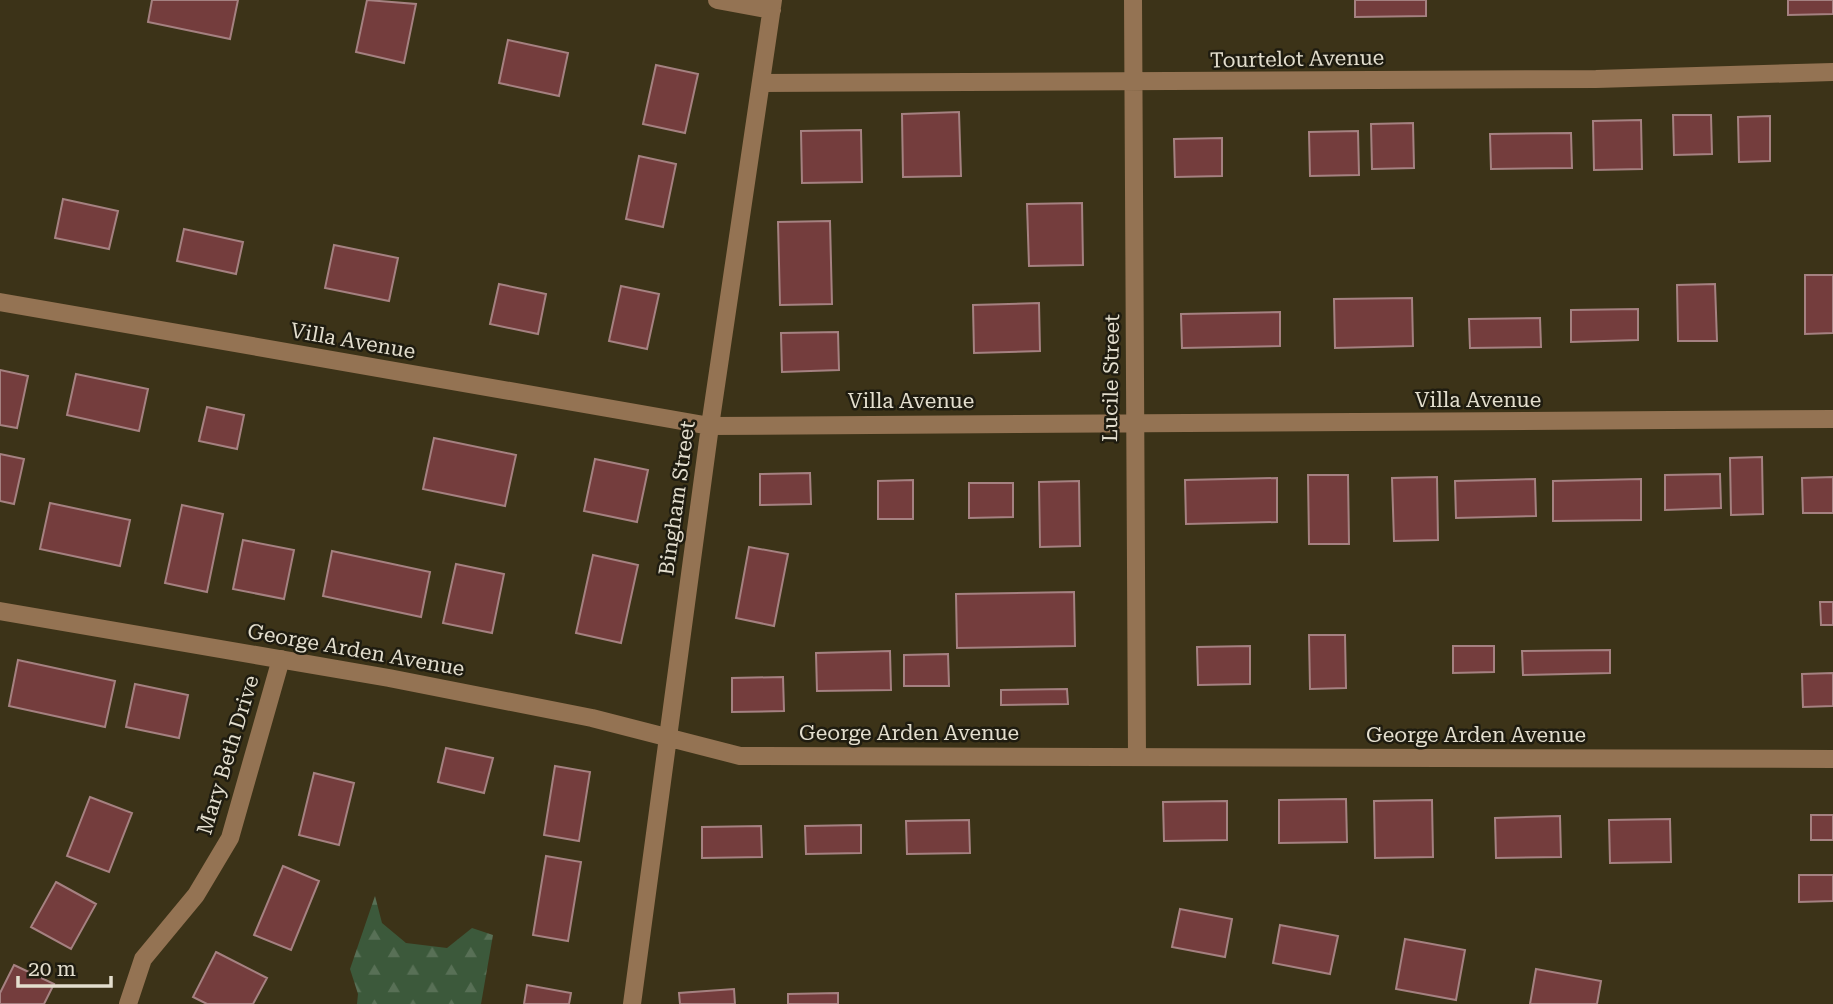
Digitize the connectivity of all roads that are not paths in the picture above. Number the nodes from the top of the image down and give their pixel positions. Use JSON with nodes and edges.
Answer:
{"nodes":[{"id":1,"x":717,"y":0,"type":"edge"},
{"id":2,"x":1133,"y":0,"type":"edge"},
{"id":3,"x":773,"y":5,"type":"edge"},
{"id":4,"x":1833,"y":72,"type":"edge"},
{"id":5,"x":761,"y":83,"type":"junction"},
{"id":6,"x":1133,"y":83,"type":"junction"},
{"id":7,"x":0,"y":302,"type":"edge"},
{"id":8,"x":1833,"y":419,"type":"edge"},
{"id":9,"x":1132,"y":425,"type":"junction"},
{"id":10,"x":710,"y":426,"type":"junction"},
{"id":11,"x":0,"y":611,"type":"edge"},
{"id":12,"x":281,"y":659,"type":"junction"},
{"id":13,"x":667,"y":737,"type":"junction"},
{"id":14,"x":1137,"y":756,"type":"junction"},
{"id":15,"x":1833,"y":759,"type":"edge"},
{"id":16,"x":128,"y":1004,"type":"edge"},
{"id":17,"x":632,"y":1004,"type":"edge"}],
"edges":[{"from":1,"to":3,"type":"street"},
{"from":2,"to":6,"type":"street","name":"Lucile Street"},
{"from":3,"to":5,"type":"street","name":"Bingham Street"},
{"from":4,"to":6,"type":"street","name":"Tourtelot Avenue"},
{"from":5,"to":6,"type":"street","name":"Tourtelot Avenue"},
{"from":5,"to":10,"type":"street","name":"Bingham Street"},
{"from":6,"to":9,"type":"street","name":"Lucile Street"},
{"from":7,"to":10,"type":"street","name":"Villa Avenue"},
{"from":8,"to":9,"type":"street","name":"Villa Avenue"},
{"from":9,"to":10,"type":"street","name":"Villa Avenue"},
{"from":9,"to":14,"type":"street","name":"Lucile Street"},
{"from":10,"to":13,"type":"street","name":"Bingham Street"},
{"from":11,"to":12,"type":"street","name":"George Arden Avenue"},
{"from":12,"to":13,"type":"street","name":"George Arden Avenue"},
{"from":12,"to":16,"type":"street","name":"Mary Beth Drive"},
{"from":13,"to":14,"type":"street","name":"George Arden Avenue"},
{"from":13,"to":17,"type":"street","name":"Bingham Street"},
{"from":14,"to":15,"type":"street","name":"George Arden Avenue"}]}
